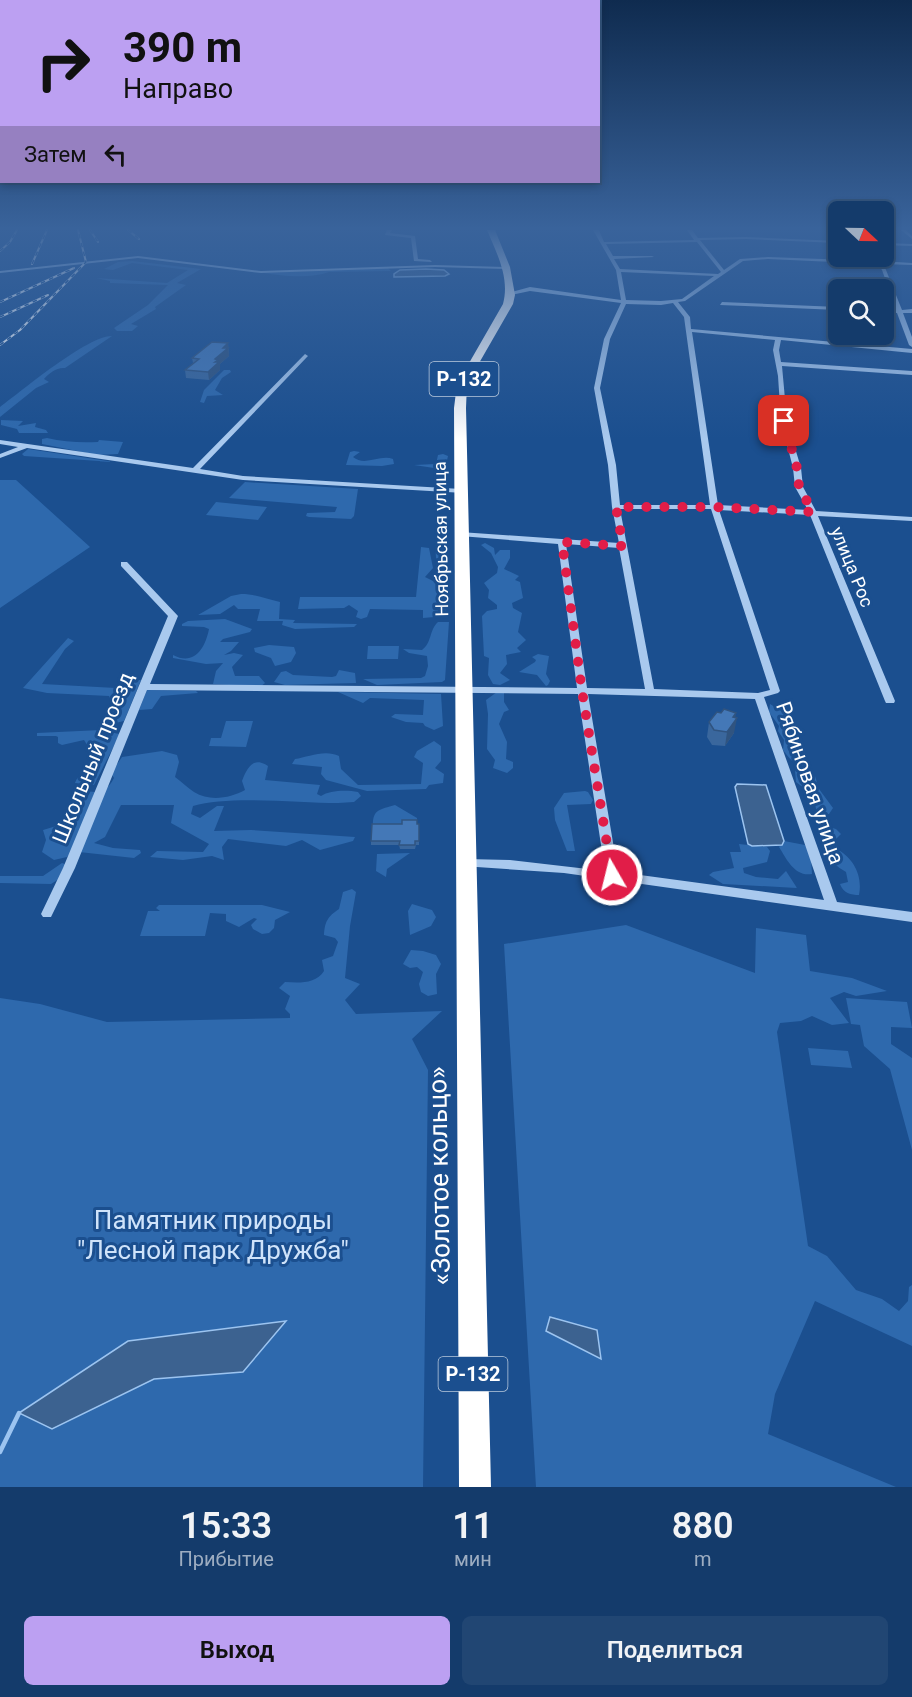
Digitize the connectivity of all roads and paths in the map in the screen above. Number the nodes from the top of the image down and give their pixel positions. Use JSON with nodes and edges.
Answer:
{"nodes":[{"id":1,"x":509,"y":299,"type":"edge"},
{"id":2,"x":604,"y":299,"type":"edge"},
{"id":3,"x":681,"y":299,"type":"edge"},
{"id":4,"x":894,"y":299,"type":"edge"},
{"id":5,"x":624,"y":302,"type":"junction"},
{"id":6,"x":675,"y":302,"type":"junction"},
{"id":7,"x":722,"y":304,"type":"dead end"},
{"id":8,"x":828,"y":309,"type":"edge"},
{"id":9,"x":894,"y":311,"type":"edge"},
{"id":10,"x":912,"y":311,"type":"edge"},
{"id":11,"x":899,"y":312,"type":"junction"},
{"id":12,"x":688,"y":330,"type":"junction"},
{"id":13,"x":778,"y":339,"type":"junction"},
{"id":14,"x":911,"y":342,"type":"edge"},
{"id":15,"x":912,"y":351,"type":"edge"},
{"id":16,"x":305,"y":356,"type":"dead end"},
{"id":17,"x":779,"y":364,"type":"junction"},
{"id":18,"x":912,"y":373,"type":"edge"},
{"id":19,"x":0,"y":442,"type":"edge"},
{"id":20,"x":26,"y":446,"type":"junction"},
{"id":21,"x":0,"y":456,"type":"edge"},
{"id":22,"x":194,"y":472,"type":"junction"},
{"id":23,"x":461,"y":491,"type":"junction"},
{"id":24,"x":616,"y":507,"type":"junction"},
{"id":25,"x":714,"y":507,"type":"junction"},
{"id":26,"x":813,"y":512,"type":"junction"},
{"id":27,"x":912,"y":519,"type":"edge"},
{"id":28,"x":460,"y":534,"type":"junction"},
{"id":29,"x":562,"y":542,"type":"junction"},
{"id":30,"x":623,"y":546,"type":"junction"},
{"id":31,"x":124,"y":564,"type":"dead end"},
{"id":32,"x":143,"y":687,"type":"junction"},
{"id":33,"x":464,"y":689,"type":"junction"},
{"id":34,"x":582,"y":691,"type":"junction"},
{"id":35,"x":650,"y":692,"type":"junction"},
{"id":36,"x":759,"y":696,"type":"junction"},
{"id":37,"x":890,"y":701,"type":"dead end"},
{"id":38,"x":466,"y":863,"type":"junction"},
{"id":39,"x":612,"y":875,"type":"junction"},
{"id":40,"x":832,"y":907,"type":"junction"},
{"id":41,"x":47,"y":914,"type":"dead end"},
{"id":42,"x":912,"y":917,"type":"edge"},
{"id":43,"x":475,"y":1487,"type":"edge"}],
"edges":[{"from":1,"to":23,"type":"highway","name":"Ноябрьская улица","number":"Р-132"},
{"from":2,"to":5,"type":"street"},
{"from":3,"to":6,"type":"street"},
{"from":4,"to":11,"type":"street"},
{"from":5,"to":6,"type":"street"},
{"from":5,"to":24,"type":"street"},
{"from":6,"to":12,"type":"street","name":"Рябиновая улица"},
{"from":7,"to":8,"type":"street"},
{"from":9,"to":11,"type":"street"},
{"from":10,"to":11,"type":"street"},
{"from":11,"to":14,"type":"street"},
{"from":12,"to":13,"type":"street"},
{"from":12,"to":25,"type":"street","name":"Рябиновая улица"},
{"from":13,"to":15,"type":"street"},
{"from":13,"to":17,"type":"street","name":"улица Рос"},
{"from":16,"to":22,"type":"street"},
{"from":17,"to":18,"type":"street"},
{"from":17,"to":26,"type":"street","name":"улица Рос"},
{"from":19,"to":20,"type":"street"},
{"from":20,"to":21,"type":"street"},
{"from":20,"to":22,"type":"street"},
{"from":22,"to":23,"type":"street"},
{"from":23,"to":28,"type":"highway","name":"Ноябрьская улица","number":"Р-132"},
{"from":24,"to":25,"type":"street"},
{"from":24,"to":30,"type":"street"},
{"from":25,"to":26,"type":"street"},
{"from":25,"to":36,"type":"street","name":"Рябиновая улица"},
{"from":26,"to":27,"type":"street"},
{"from":26,"to":37,"type":"street","name":"улица Рос"},
{"from":28,"to":29,"type":"street"},
{"from":28,"to":33,"type":"highway","name":"Ноябрьская улица","number":"Р-132"},
{"from":29,"to":30,"type":"street"},
{"from":29,"to":34,"type":"street"},
{"from":30,"to":35,"type":"street"},
{"from":31,"to":32,"type":"street","name":"Школьный проезд"},
{"from":32,"to":33,"type":"street"},
{"from":32,"to":41,"type":"street","name":"Школьный проезд"},
{"from":33,"to":34,"type":"street"},
{"from":33,"to":38,"type":"highway","name":"Ноябрьская улица","number":"Р-132"},
{"from":34,"to":35,"type":"street"},
{"from":34,"to":39,"type":"street"},
{"from":35,"to":36,"type":"street"},
{"from":36,"to":40,"type":"street","name":"Рябиновая улица"},
{"from":38,"to":39,"type":"street"},
{"from":38,"to":43,"type":"highway","name":"«Золотое кольцо»","number":"Р-132"},
{"from":39,"to":40,"type":"street"},
{"from":40,"to":42,"type":"street"}]}
